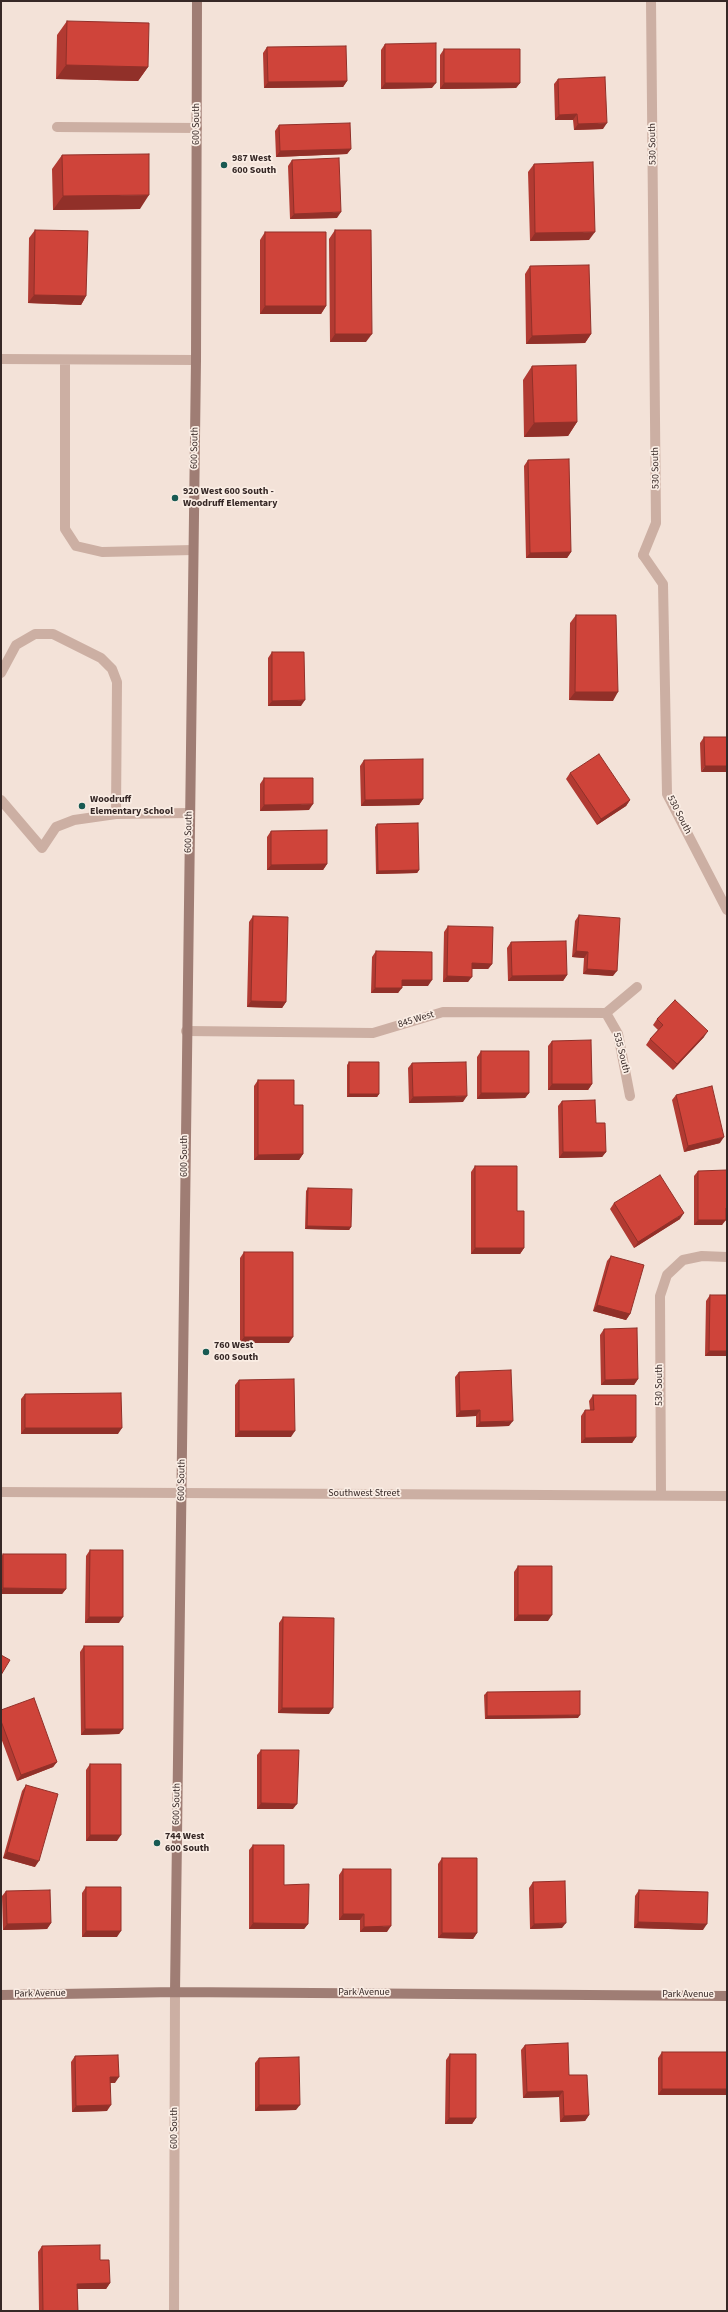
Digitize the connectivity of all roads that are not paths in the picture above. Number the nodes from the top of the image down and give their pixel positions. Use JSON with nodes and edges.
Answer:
{"nodes":[{"id":1,"x":197,"y":1,"type":"edge"},
{"id":2,"x":651,"y":1,"type":"edge"},
{"id":3,"x":57,"y":126,"type":"dead end"},
{"id":4,"x":197,"y":128,"type":"junction"},
{"id":5,"x":1,"y":360,"type":"edge"},
{"id":6,"x":65,"y":360,"type":"junction"},
{"id":7,"x":196,"y":360,"type":"junction"},
{"id":8,"x":193,"y":550,"type":"junction"},
{"id":9,"x":1,"y":673,"type":"edge"},
{"id":10,"x":1,"y":800,"type":"edge"},
{"id":11,"x":189,"y":813,"type":"junction"},
{"id":12,"x":116,"y":814,"type":"junction"},
{"id":13,"x":727,"y":910,"type":"edge"},
{"id":14,"x":637,"y":987,"type":"dead end"},
{"id":15,"x":606,"y":1013,"type":"junction"},
{"id":16,"x":186,"y":1031,"type":"junction"},
{"id":17,"x":630,"y":1096,"type":"dead end"},
{"id":18,"x":727,"y":1256,"type":"edge"},
{"id":19,"x":1,"y":1492,"type":"edge"},
{"id":20,"x":182,"y":1492,"type":"junction"},
{"id":21,"x":661,"y":1495,"type":"junction"},
{"id":22,"x":727,"y":1496,"type":"edge"},
{"id":23,"x":175,"y":1992,"type":"junction"},
{"id":24,"x":1,"y":1995,"type":"edge"},
{"id":25,"x":727,"y":1996,"type":"edge"},
{"id":26,"x":174,"y":2311,"type":"edge"}],
"edges":[{"from":1,"to":4,"type":"street","name":"600 South"},
{"from":2,"to":13,"type":"street","name":"530 South"},
{"from":3,"to":4,"type":"street"},
{"from":4,"to":7,"type":"street","name":"600 South"},
{"from":5,"to":6,"type":"street"},
{"from":6,"to":7,"type":"street"},
{"from":6,"to":8,"type":"street"},
{"from":7,"to":8,"type":"street","name":"600 South"},
{"from":8,"to":11,"type":"street","name":"600 South"},
{"from":9,"to":12,"type":"street"},
{"from":10,"to":12,"type":"street"},
{"from":11,"to":12,"type":"street"},
{"from":11,"to":16,"type":"street","name":"600 South"},
{"from":14,"to":15,"type":"street"},
{"from":15,"to":16,"type":"street","name":"845 West"},
{"from":15,"to":17,"type":"street","name":"535 South"},
{"from":16,"to":20,"type":"street","name":"600 South"},
{"from":18,"to":21,"type":"street","name":"530 South"},
{"from":19,"to":20,"type":"street","name":"Southwest Street"},
{"from":20,"to":21,"type":"street","name":"Southwest Street"},
{"from":20,"to":23,"type":"street","name":"600 South"},
{"from":21,"to":22,"type":"street","name":"Southwest Street"},
{"from":23,"to":24,"type":"street","name":"Park Avenue"},
{"from":23,"to":25,"type":"street","name":"Park Avenue"},
{"from":23,"to":26,"type":"street","name":"600 South"}]}
